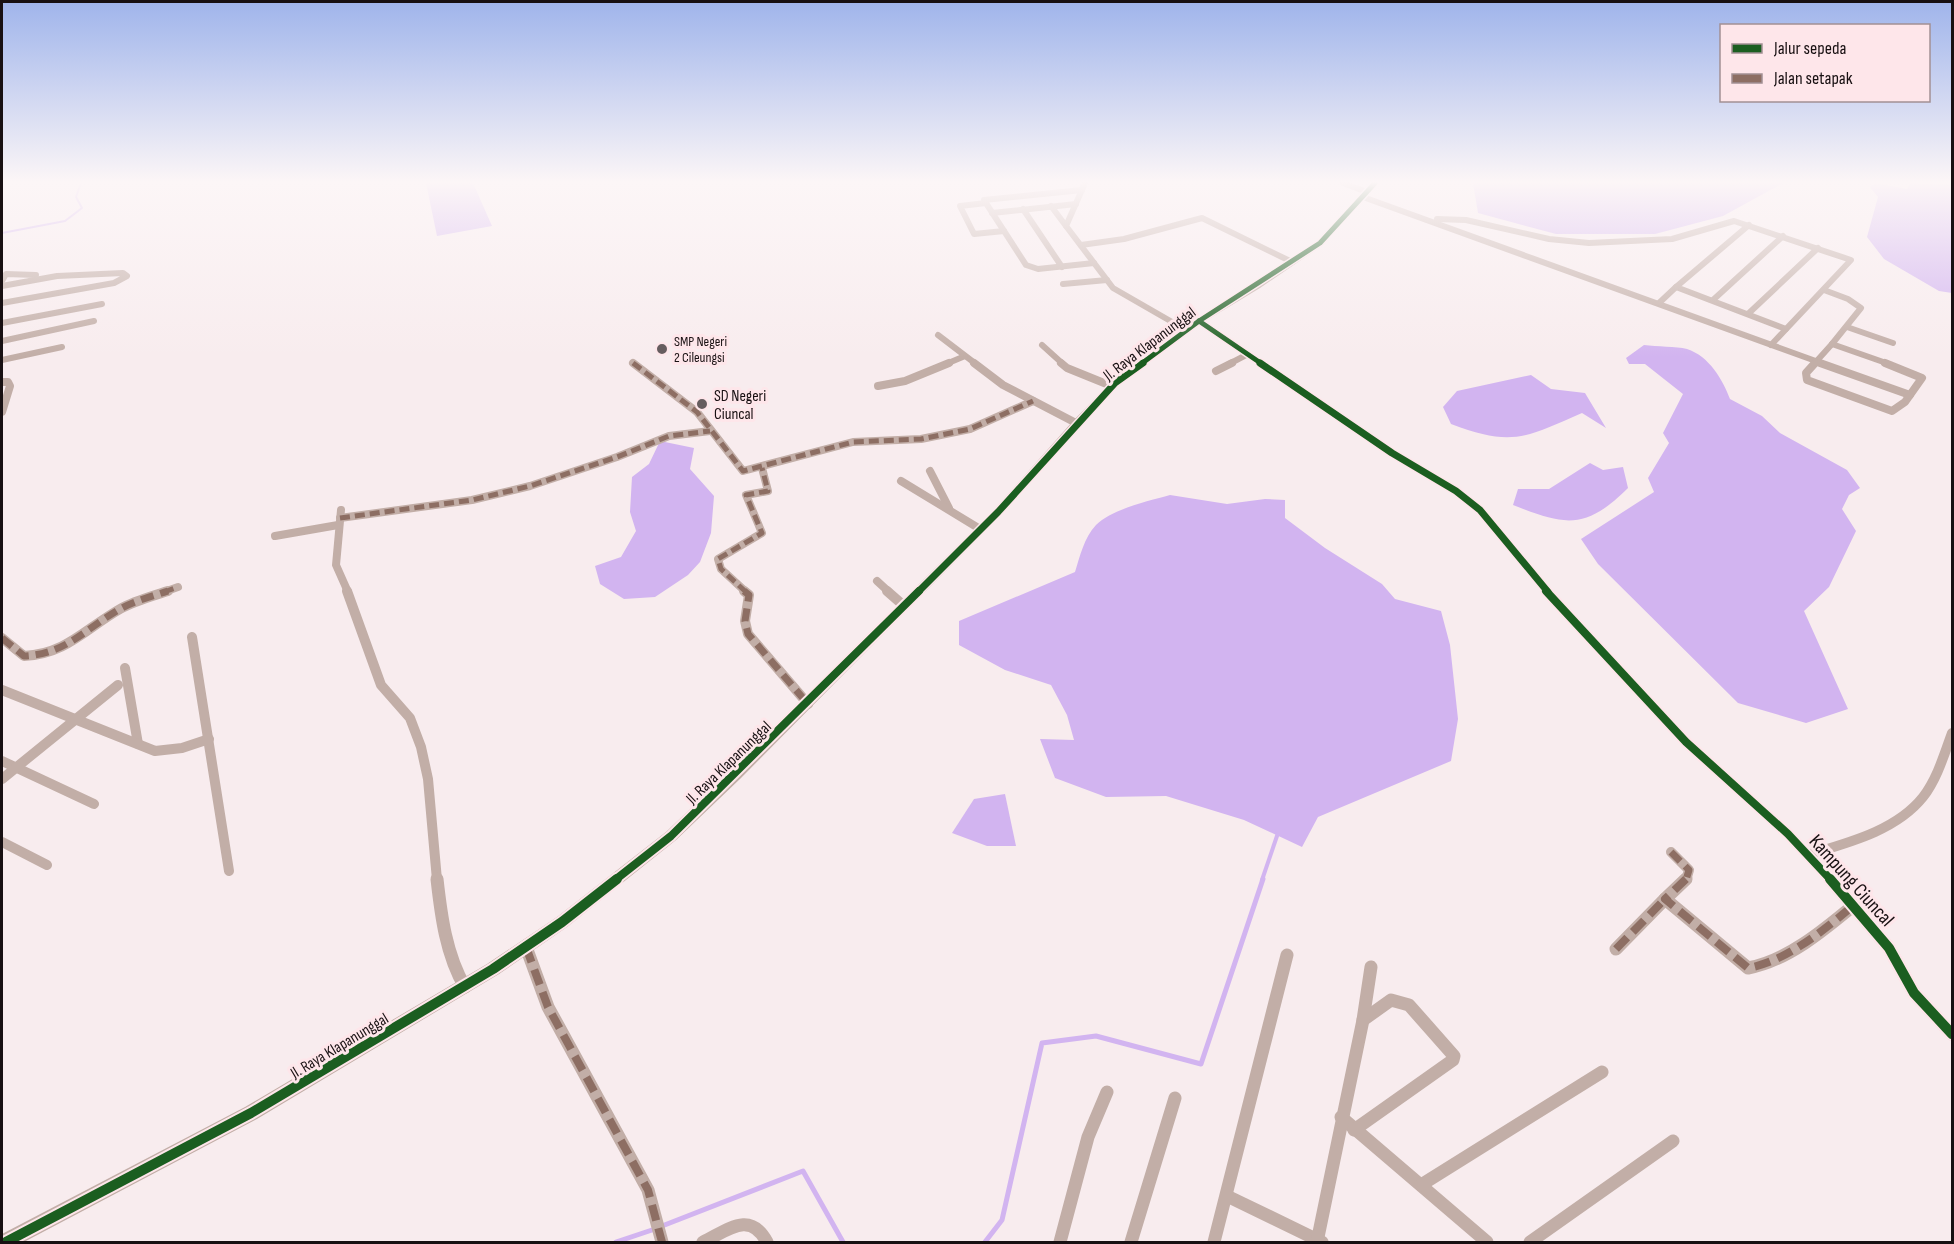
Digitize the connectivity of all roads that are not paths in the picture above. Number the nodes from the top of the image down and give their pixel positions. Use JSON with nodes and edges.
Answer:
{"nodes":[{"id":1,"x":1011,"y":241,"type":"edge"},
{"id":2,"x":1045,"y":241,"type":"edge"},
{"id":3,"x":1078,"y":241,"type":"edge"},
{"id":4,"x":1109,"y":241,"type":"edge"},
{"id":5,"x":1249,"y":241,"type":"edge"},
{"id":6,"x":1322,"y":241,"type":"edge"},
{"id":7,"x":1492,"y":241,"type":"edge"},
{"id":8,"x":1569,"y":241,"type":"edge"},
{"id":9,"x":1635,"y":241,"type":"edge"},
{"id":10,"x":1730,"y":241,"type":"edge"},
{"id":11,"x":1777,"y":241,"type":"edge"},
{"id":12,"x":1798,"y":241,"type":"edge"},
{"id":13,"x":1081,"y":245,"type":"junction"},
{"id":14,"x":1818,"y":248,"type":"junction"},
{"id":15,"x":1292,"y":262,"type":"junction"},
{"id":16,"x":1094,"y":263,"type":"junction"},
{"id":17,"x":1062,"y":267,"type":"junction"},
{"id":18,"x":57,"y":276,"type":"junction"},
{"id":19,"x":1107,"y":280,"type":"junction"},
{"id":20,"x":2,"y":281,"type":"edge"},
{"id":21,"x":1063,"y":284,"type":"dead end"},
{"id":22,"x":2,"y":286,"type":"edge"},
{"id":23,"x":1676,"y":287,"type":"junction"},
{"id":24,"x":1824,"y":290,"type":"junction"},
{"id":25,"x":1713,"y":300,"type":"junction"},
{"id":26,"x":2,"y":303,"type":"edge"},
{"id":27,"x":1659,"y":303,"type":"junction"},
{"id":28,"x":102,"y":304,"type":"dead end"},
{"id":29,"x":1749,"y":314,"type":"junction"},
{"id":30,"x":94,"y":321,"type":"dead end"},
{"id":31,"x":1199,"y":321,"type":"junction"},
{"id":32,"x":2,"y":322,"type":"edge"},
{"id":33,"x":1847,"y":327,"type":"junction"},
{"id":34,"x":1786,"y":329,"type":"junction"},
{"id":35,"x":1186,"y":330,"type":"junction"},
{"id":36,"x":938,"y":335,"type":"dead end"},
{"id":37,"x":2,"y":341,"type":"edge"},
{"id":38,"x":1893,"y":343,"type":"dead end"},
{"id":39,"x":1831,"y":344,"type":"junction"},
{"id":40,"x":1042,"y":345,"type":"dead end"},
{"id":41,"x":1771,"y":345,"type":"junction"},
{"id":42,"x":62,"y":347,"type":"dead end"},
{"id":43,"x":1248,"y":354,"type":"junction"},
{"id":44,"x":966,"y":356,"type":"junction"},
{"id":45,"x":2,"y":360,"type":"edge"},
{"id":46,"x":1816,"y":361,"type":"junction"},
{"id":47,"x":633,"y":363,"type":"dead end"},
{"id":48,"x":1216,"y":371,"type":"dead end"},
{"id":49,"x":2,"y":382,"type":"edge"},
{"id":50,"x":1115,"y":383,"type":"junction"},
{"id":51,"x":878,"y":386,"type":"dead end"},
{"id":52,"x":1910,"y":396,"type":"junction"},
{"id":53,"x":1033,"y":401,"type":"junction"},
{"id":54,"x":2,"y":412,"type":"edge"},
{"id":55,"x":1076,"y":423,"type":"junction"},
{"id":56,"x":710,"y":431,"type":"junction"},
{"id":57,"x":762,"y":468,"type":"junction"},
{"id":58,"x":930,"y":471,"type":"dead end"},
{"id":59,"x":901,"y":481,"type":"dead end"},
{"id":60,"x":950,"y":508,"type":"junction"},
{"id":61,"x":340,"y":518,"type":"junction"},
{"id":62,"x":980,"y":529,"type":"junction"},
{"id":63,"x":276,"y":536,"type":"dead end"},
{"id":64,"x":877,"y":581,"type":"dead end"},
{"id":65,"x":178,"y":587,"type":"dead end"},
{"id":66,"x":903,"y":605,"type":"junction"},
{"id":67,"x":192,"y":637,"type":"dead end"},
{"id":68,"x":2,"y":638,"type":"edge"},
{"id":69,"x":125,"y":669,"type":"dead end"},
{"id":70,"x":118,"y":685,"type":"dead end"},
{"id":71,"x":2,"y":690,"type":"edge"},
{"id":72,"x":808,"y":704,"type":"junction"},
{"id":73,"x":73,"y":720,"type":"junction"},
{"id":74,"x":1953,"y":733,"type":"edge"},
{"id":75,"x":209,"y":739,"type":"junction"},
{"id":76,"x":138,"y":744,"type":"junction"},
{"id":77,"x":2,"y":760,"type":"edge"},
{"id":78,"x":17,"y":767,"type":"junction"},
{"id":79,"x":2,"y":779,"type":"edge"},
{"id":80,"x":94,"y":804,"type":"dead end"},
{"id":81,"x":2,"y":842,"type":"edge"},
{"id":82,"x":1671,"y":852,"type":"dead end"},
{"id":83,"x":1807,"y":855,"type":"junction"},
{"id":84,"x":47,"y":865,"type":"dead end"},
{"id":85,"x":229,"y":871,"type":"dead end"},
{"id":86,"x":1665,"y":899,"type":"junction"},
{"id":87,"x":1854,"y":905,"type":"junction"},
{"id":88,"x":526,"y":947,"type":"junction"},
{"id":89,"x":1616,"y":949,"type":"dead end"},
{"id":90,"x":1287,"y":955,"type":"dead end"},
{"id":91,"x":1371,"y":967,"type":"dead end"},
{"id":92,"x":465,"y":987,"type":"junction"},
{"id":93,"x":1363,"y":1020,"type":"junction"},
{"id":94,"x":1953,"y":1034,"type":"edge"},
{"id":95,"x":1602,"y":1072,"type":"dead end"},
{"id":96,"x":1107,"y":1092,"type":"dead end"},
{"id":97,"x":1175,"y":1098,"type":"dead end"},
{"id":98,"x":1341,"y":1117,"type":"junction"},
{"id":99,"x":1354,"y":1130,"type":"junction"},
{"id":100,"x":1674,"y":1141,"type":"dead end"},
{"id":101,"x":1421,"y":1185,"type":"junction"},
{"id":102,"x":1227,"y":1196,"type":"junction"},
{"id":103,"x":1319,"y":1241,"type":"edge"},
{"id":104,"x":6,"y":1242,"type":"edge"},
{"id":105,"x":662,"y":1242,"type":"edge"},
{"id":106,"x":703,"y":1242,"type":"edge"},
{"id":107,"x":767,"y":1242,"type":"edge"},
{"id":108,"x":1060,"y":1242,"type":"edge"},
{"id":109,"x":1131,"y":1242,"type":"edge"},
{"id":110,"x":1214,"y":1242,"type":"edge"},
{"id":111,"x":1487,"y":1242,"type":"edge"},
{"id":112,"x":1530,"y":1242,"type":"edge"}],
"edges":[{"from":1,"to":17,"type":"street"},
{"from":2,"to":17,"type":"street"},
{"from":3,"to":13,"type":"street"},
{"from":4,"to":13,"type":"street"},
{"from":5,"to":15,"type":"street"},
{"from":6,"to":15,"type":"street","name":"Jl. Raya Klapanunggal"},
{"from":7,"to":27,"type":"street"},
{"from":8,"to":9,"type":"street"},
{"from":10,"to":23,"type":"street"},
{"from":11,"to":25,"type":"street"},
{"from":12,"to":14,"type":"street"},
{"from":13,"to":16,"type":"street"},
{"from":14,"to":24,"type":"street"},
{"from":14,"to":29,"type":"street"},
{"from":15,"to":31,"type":"street","name":"Jl. Raya Klapanunggal"},
{"from":16,"to":17,"type":"street"},
{"from":16,"to":19,"type":"street"},
{"from":18,"to":20,"type":"street"},
{"from":18,"to":22,"type":"street"},
{"from":18,"to":26,"type":"street"},
{"from":19,"to":21,"type":"street"},
{"from":19,"to":35,"type":"street"},
{"from":23,"to":25,"type":"street"},
{"from":23,"to":27,"type":"street"},
{"from":24,"to":33,"type":"street"},
{"from":24,"to":34,"type":"street"},
{"from":25,"to":29,"type":"street"},
{"from":27,"to":41,"type":"street"},
{"from":28,"to":32,"type":"street"},
{"from":29,"to":34,"type":"street"},
{"from":30,"to":37,"type":"street"},
{"from":31,"to":35,"type":"street","name":"Jl. Raya Klapanunggal"},
{"from":31,"to":43,"type":"street","name":"Kampung Ciuncal"},
{"from":33,"to":38,"type":"street"},
{"from":33,"to":39,"type":"street"},
{"from":34,"to":41,"type":"street"},
{"from":35,"to":50,"type":"street","name":"Jl. Raya Klapanunggal"},
{"from":36,"to":44,"type":"street"},
{"from":39,"to":46,"type":"street"},
{"from":39,"to":52,"type":"street"},
{"from":40,"to":50,"type":"street"},
{"from":41,"to":46,"type":"street"},
{"from":42,"to":45,"type":"street"},
{"from":43,"to":48,"type":"street"},
{"from":43,"to":83,"type":"street","name":"Kampung Ciuncal"},
{"from":44,"to":51,"type":"street"},
{"from":44,"to":53,"type":"street"},
{"from":46,"to":52,"type":"street"},
{"from":46,"to":52,"type":"street"},
{"from":47,"to":56,"type":"street"},
{"from":49,"to":54,"type":"street"},
{"from":50,"to":55,"type":"street","name":"Jl. Raya Klapanunggal"},
{"from":53,"to":55,"type":"street"},
{"from":53,"to":57,"type":"street"},
{"from":55,"to":62,"type":"street","name":"Jl. Raya Klapanunggal"},
{"from":56,"to":57,"type":"street"},
{"from":56,"to":61,"type":"street"},
{"from":57,"to":72,"type":"street"},
{"from":58,"to":60,"type":"street"},
{"from":59,"to":60,"type":"street"},
{"from":60,"to":62,"type":"street"},
{"from":61,"to":63,"type":"street"},
{"from":61,"to":92,"type":"street"},
{"from":62,"to":66,"type":"street","name":"Jl. Raya Klapanunggal"},
{"from":64,"to":66,"type":"street"},
{"from":65,"to":68,"type":"street"},
{"from":66,"to":72,"type":"street","name":"Jl. Raya Klapanunggal"},
{"from":67,"to":75,"type":"street"},
{"from":69,"to":76,"type":"street"},
{"from":70,"to":73,"type":"street"},
{"from":71,"to":73,"type":"street"},
{"from":72,"to":88,"type":"street","name":"Jl. Raya Klapanunggal"},
{"from":73,"to":76,"type":"street"},
{"from":73,"to":78,"type":"street"},
{"from":74,"to":83,"type":"street"},
{"from":75,"to":76,"type":"street"},
{"from":75,"to":85,"type":"street"},
{"from":77,"to":78,"type":"street"},
{"from":78,"to":79,"type":"street"},
{"from":78,"to":80,"type":"street"},
{"from":81,"to":84,"type":"street"},
{"from":82,"to":86,"type":"street"},
{"from":83,"to":87,"type":"street","name":"Kampung Ciuncal"},
{"from":86,"to":87,"type":"street"},
{"from":86,"to":89,"type":"street"},
{"from":87,"to":94,"type":"street","name":"Kampung Ciuncal"},
{"from":88,"to":92,"type":"street","name":"Jl. Raya Klapanunggal"},
{"from":88,"to":105,"type":"street"},
{"from":90,"to":102,"type":"street"},
{"from":91,"to":93,"type":"street"},
{"from":92,"to":104,"type":"street","name":"Jl. Raya Klapanunggal"},
{"from":93,"to":98,"type":"street"},
{"from":93,"to":99,"type":"street"},
{"from":95,"to":101,"type":"street"},
{"from":96,"to":108,"type":"street"},
{"from":97,"to":109,"type":"street"},
{"from":98,"to":99,"type":"street"},
{"from":98,"to":103,"type":"street"},
{"from":99,"to":101,"type":"street"},
{"from":100,"to":112,"type":"street"},
{"from":101,"to":111,"type":"street"},
{"from":102,"to":103,"type":"street"},
{"from":102,"to":110,"type":"street"},
{"from":106,"to":107,"type":"street"}]}
